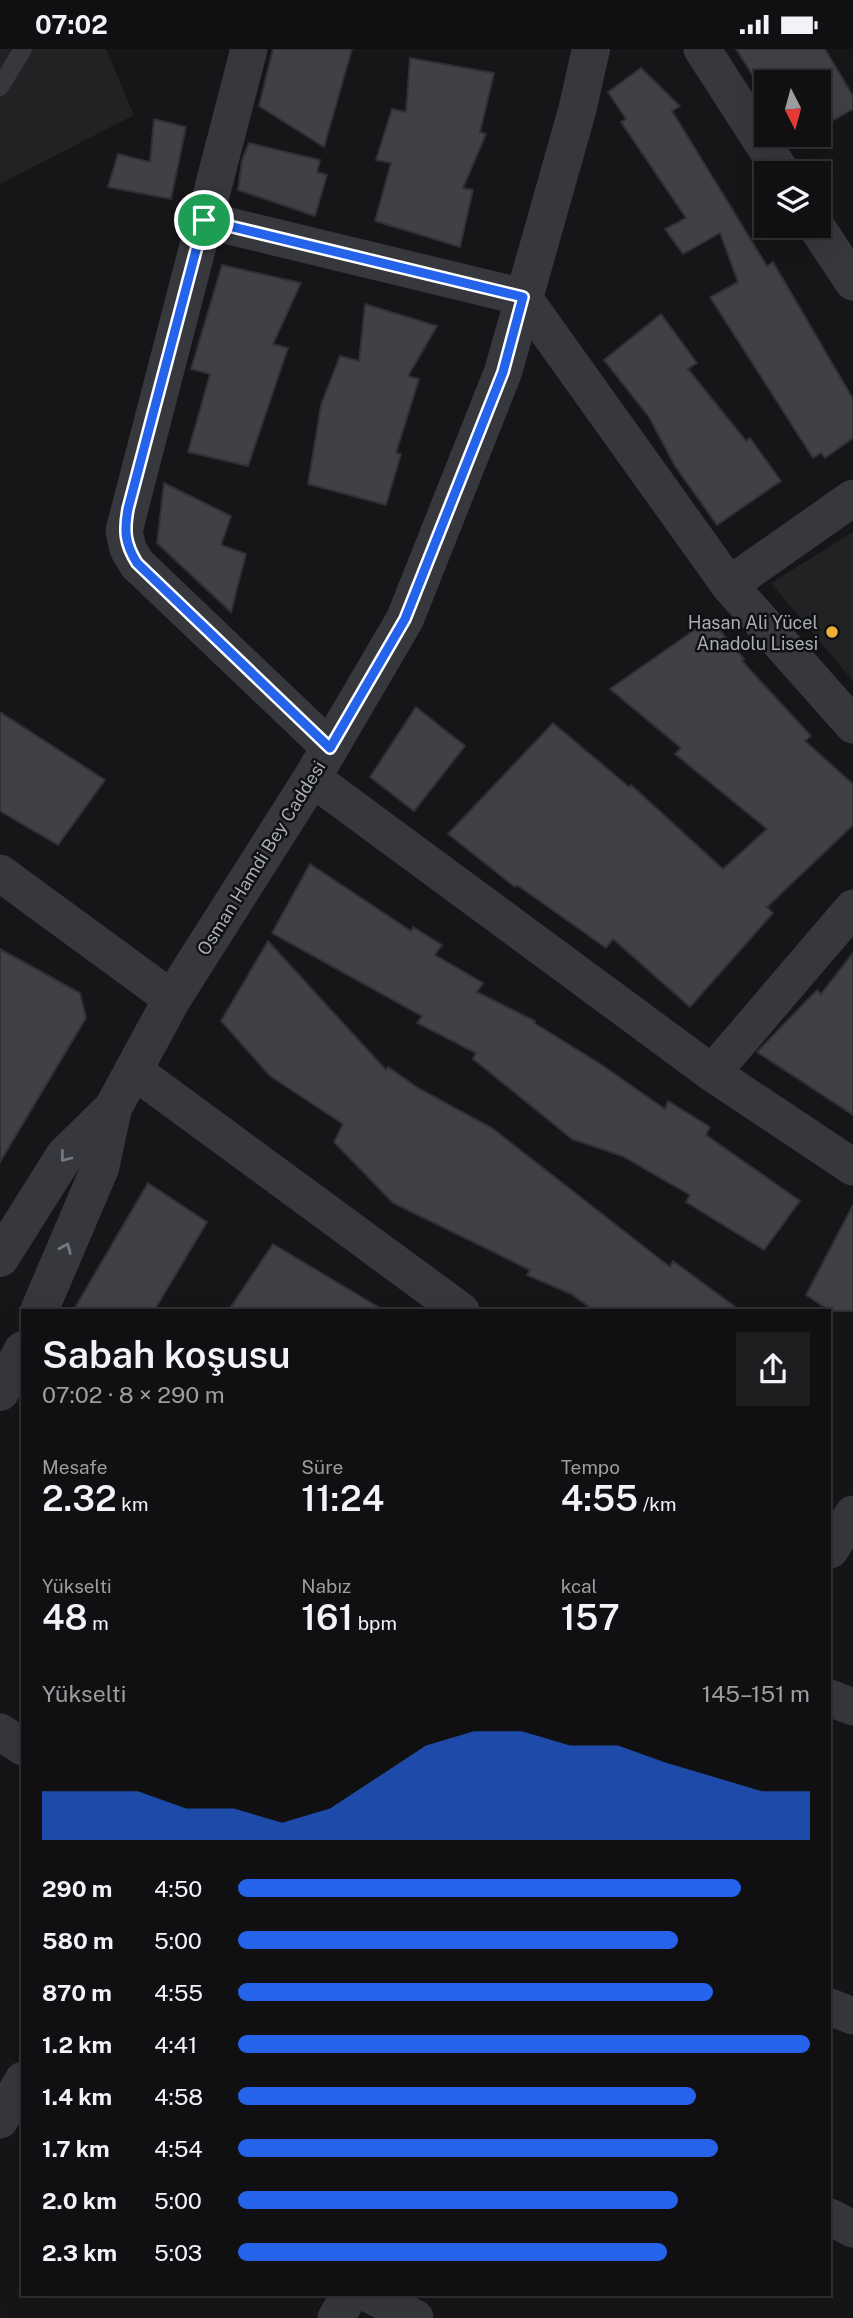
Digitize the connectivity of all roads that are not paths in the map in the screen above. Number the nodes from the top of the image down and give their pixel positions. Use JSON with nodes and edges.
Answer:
{"nodes":[{"id":1,"x":23,"y":49,"type":"edge"},
{"id":2,"x":249,"y":49,"type":"edge"},
{"id":3,"x":591,"y":49,"type":"edge"},
{"id":4,"x":702,"y":49,"type":"edge"},
{"id":5,"x":0,"y":86,"type":"edge"},
{"id":6,"x":774,"y":161,"type":"edge"},
{"id":7,"x":204,"y":220,"type":"junction"},
{"id":8,"x":824,"y":238,"type":"edge"},
{"id":9,"x":853,"y":282,"type":"edge"},
{"id":10,"x":523,"y":297,"type":"junction"},
{"id":11,"x":853,"y":498,"type":"edge"},
{"id":12,"x":729,"y":585,"type":"junction"},
{"id":13,"x":853,"y":725,"type":"edge"},
{"id":14,"x":321,"y":763,"type":"junction"},
{"id":15,"x":0,"y":873,"type":"edge"},
{"id":16,"x":853,"y":908,"type":"edge"},
{"id":17,"x":172,"y":999,"type":"junction"},
{"id":18,"x":133,"y":1070,"type":"junction"},
{"id":19,"x":712,"y":1073,"type":"junction"},
{"id":20,"x":113,"y":1108,"type":"junction"},
{"id":21,"x":853,"y":1167,"type":"edge"},
{"id":22,"x":0,"y":1258,"type":"edge"},
{"id":23,"x":40,"y":1309,"type":"edge"},
{"id":24,"x":458,"y":1309,"type":"edge"},
{"id":25,"x":831,"y":1698,"type":"edge"},
{"id":26,"x":853,"y":1707,"type":"edge"},
{"id":27,"x":0,"y":1732,"type":"edge"},
{"id":28,"x":21,"y":1747,"type":"edge"},
{"id":29,"x":831,"y":2007,"type":"edge"},
{"id":30,"x":853,"y":2016,"type":"edge"},
{"id":31,"x":21,"y":2083,"type":"edge"},
{"id":32,"x":0,"y":2120,"type":"edge"},
{"id":33,"x":831,"y":2217,"type":"edge"},
{"id":34,"x":853,"y":2228,"type":"edge"},
{"id":35,"x":350,"y":2296,"type":"edge"},
{"id":36,"x":373,"y":2296,"type":"edge"},
{"id":37,"x":336,"y":2318,"type":"edge"},
{"id":38,"x":415,"y":2318,"type":"edge"}],
"edges":[{"from":1,"to":5,"type":"lane"},
{"from":2,"to":7,"type":"street"},
{"from":3,"to":10,"type":"street","name":"Osman Hamdi Bey Caddesi"},
{"from":4,"to":6,"type":"street"},
{"from":7,"to":10,"type":"street"},
{"from":7,"to":14,"type":"street"},
{"from":8,"to":9,"type":"street"},
{"from":10,"to":12,"type":"street"},
{"from":10,"to":14,"type":"street","name":"Osman Hamdi Bey Caddesi"},
{"from":11,"to":12,"type":"street"},
{"from":12,"to":13,"type":"street"},
{"from":14,"to":17,"type":"street","name":"Osman Hamdi Bey Caddesi"},
{"from":14,"to":19,"type":"street"},
{"from":15,"to":17,"type":"street"},
{"from":16,"to":19,"type":"street"},
{"from":17,"to":18,"type":"street","name":"Osman Hamdi Bey Caddesi"},
{"from":18,"to":20,"type":"street","name":"Osman Hamdi Bey Caddesi"},
{"from":18,"to":24,"type":"street"},
{"from":19,"to":21,"type":"street"},
{"from":20,"to":22,"type":"street","name":"Osman Hamdi Bey Caddesi","one_way":true},
{"from":23,"to":20,"type":"street","name":"Osman Hamdi Bey Caddesi","one_way":true},
{"from":25,"to":26,"type":"street"},
{"from":27,"to":28,"type":"street"},
{"from":29,"to":30,"type":"street"},
{"from":31,"to":32,"type":"street"},
{"from":33,"to":34,"type":"street"},
{"from":35,"to":37,"type":"street"},
{"from":36,"to":38,"type":"street"}]}
